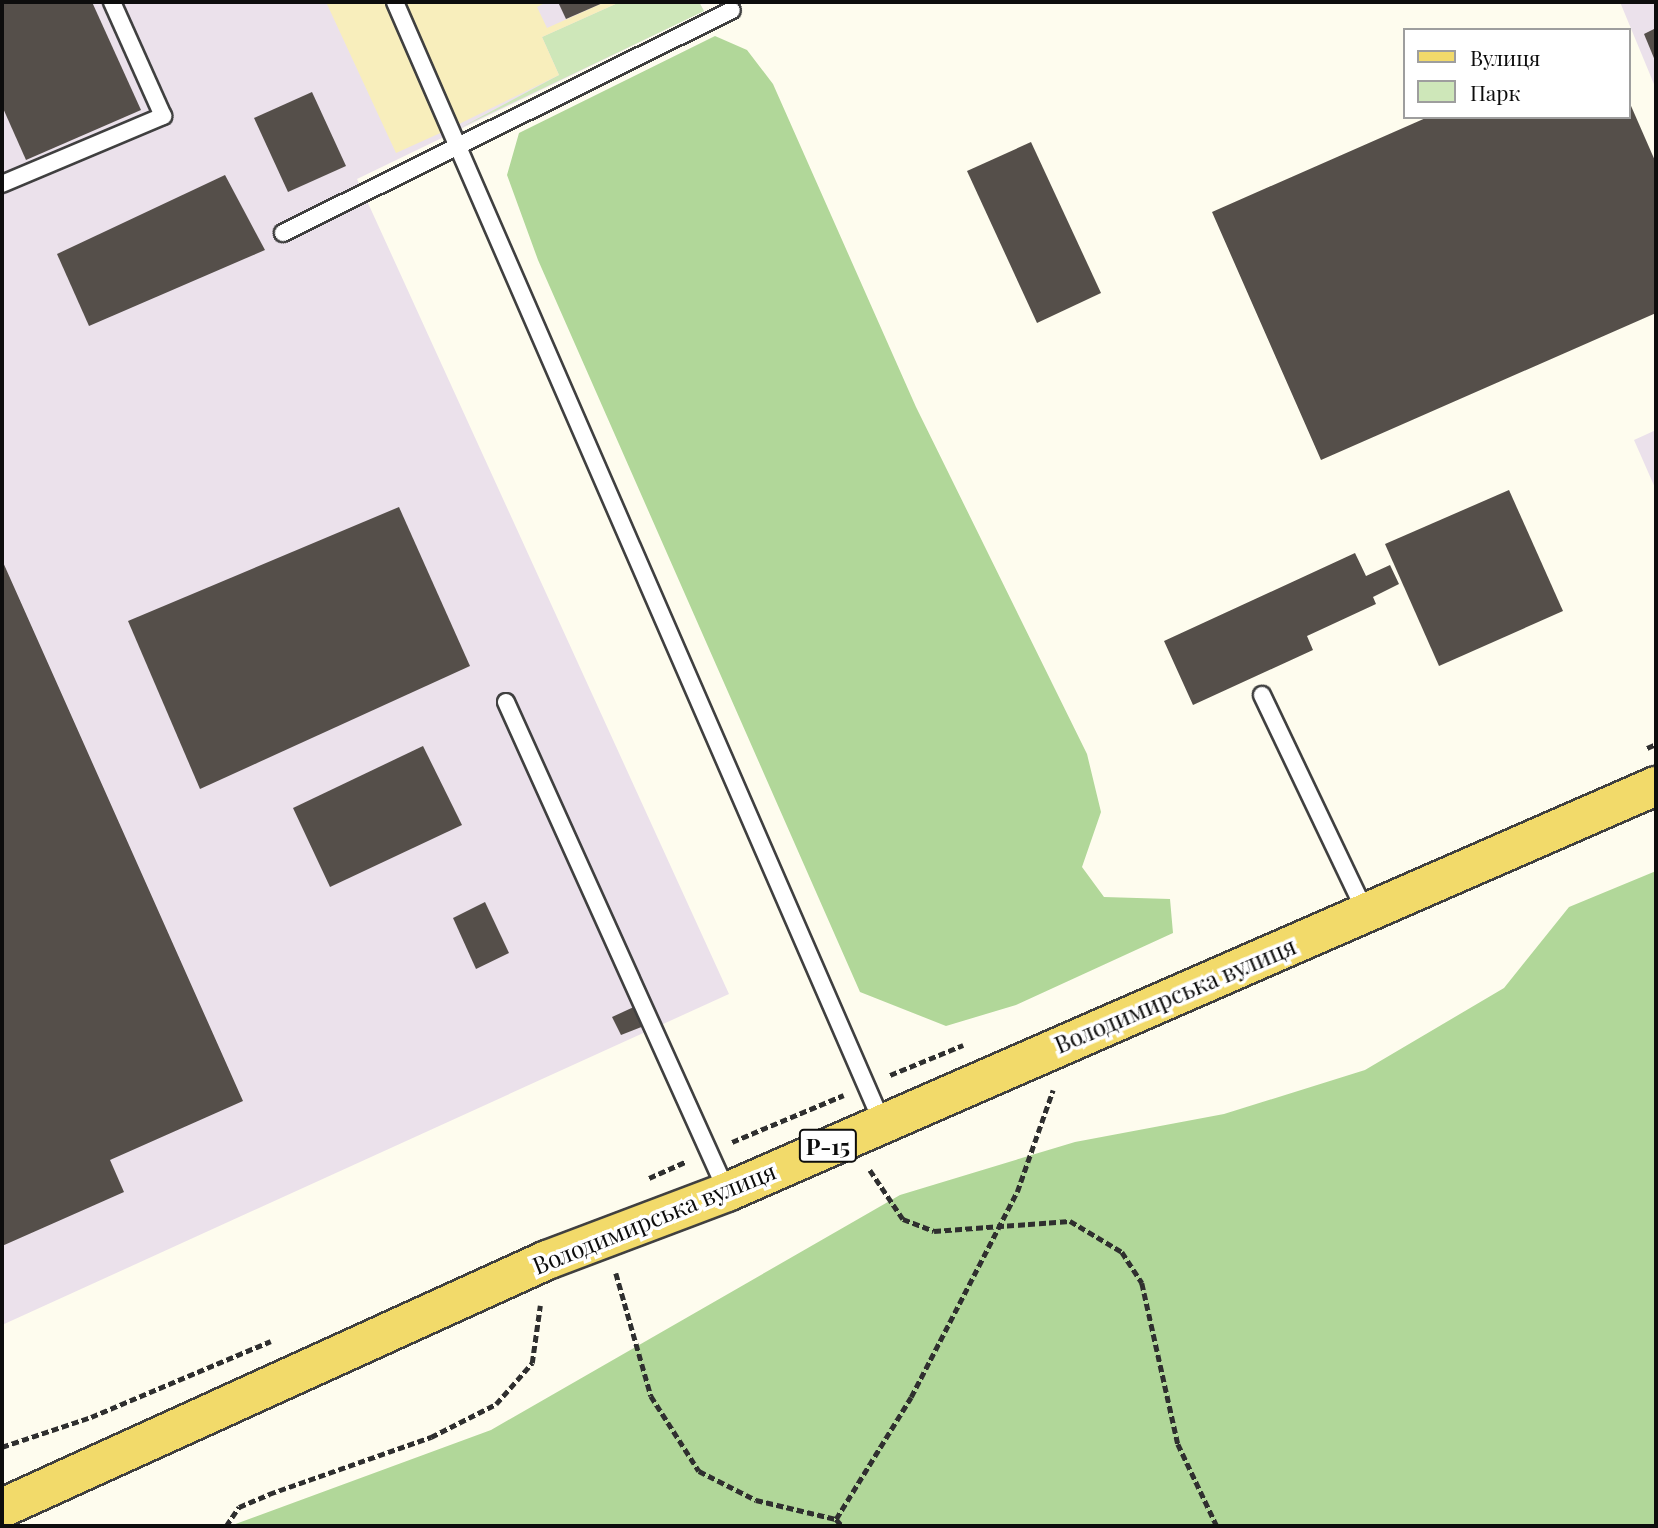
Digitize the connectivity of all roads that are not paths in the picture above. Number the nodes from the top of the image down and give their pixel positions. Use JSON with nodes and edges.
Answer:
{"nodes":[{"id":1,"x":112,"y":2,"type":"edge"},
{"id":2,"x":395,"y":2,"type":"edge"},
{"id":3,"x":732,"y":10,"type":"dead end"},
{"id":4,"x":458,"y":145,"type":"junction"},
{"id":5,"x":2,"y":184,"type":"edge"},
{"id":6,"x":283,"y":233,"type":"dead end"},
{"id":7,"x":1262,"y":695,"type":"dead end"},
{"id":8,"x":506,"y":702,"type":"dead end"},
{"id":9,"x":1656,"y":786,"type":"edge"},
{"id":10,"x":1366,"y":913,"type":"junction"},
{"id":11,"x":871,"y":1127,"type":"junction"},
{"id":12,"x":727,"y":1192,"type":"junction"},
{"id":13,"x":2,"y":1508,"type":"edge"}],
"edges":[{"from":1,"to":5,"type":"lane"},
{"from":2,"to":4,"type":"lane"},
{"from":3,"to":4,"type":"lane"},
{"from":4,"to":6,"type":"lane"},
{"from":4,"to":11,"type":"lane"},
{"from":7,"to":10,"type":"lane"},
{"from":8,"to":12,"type":"lane"},
{"from":9,"to":10,"type":"main road","name":"Володимирська вулиця","number":"Р-15"},
{"from":10,"to":11,"type":"main road","name":"Володимирська вулиця","number":"Р-15"},
{"from":11,"to":12,"type":"main road","name":"Володимирська вулиця","number":"Р-15"},
{"from":12,"to":13,"type":"main road","name":"Володимирська вулиця","number":"Р-15"}]}
